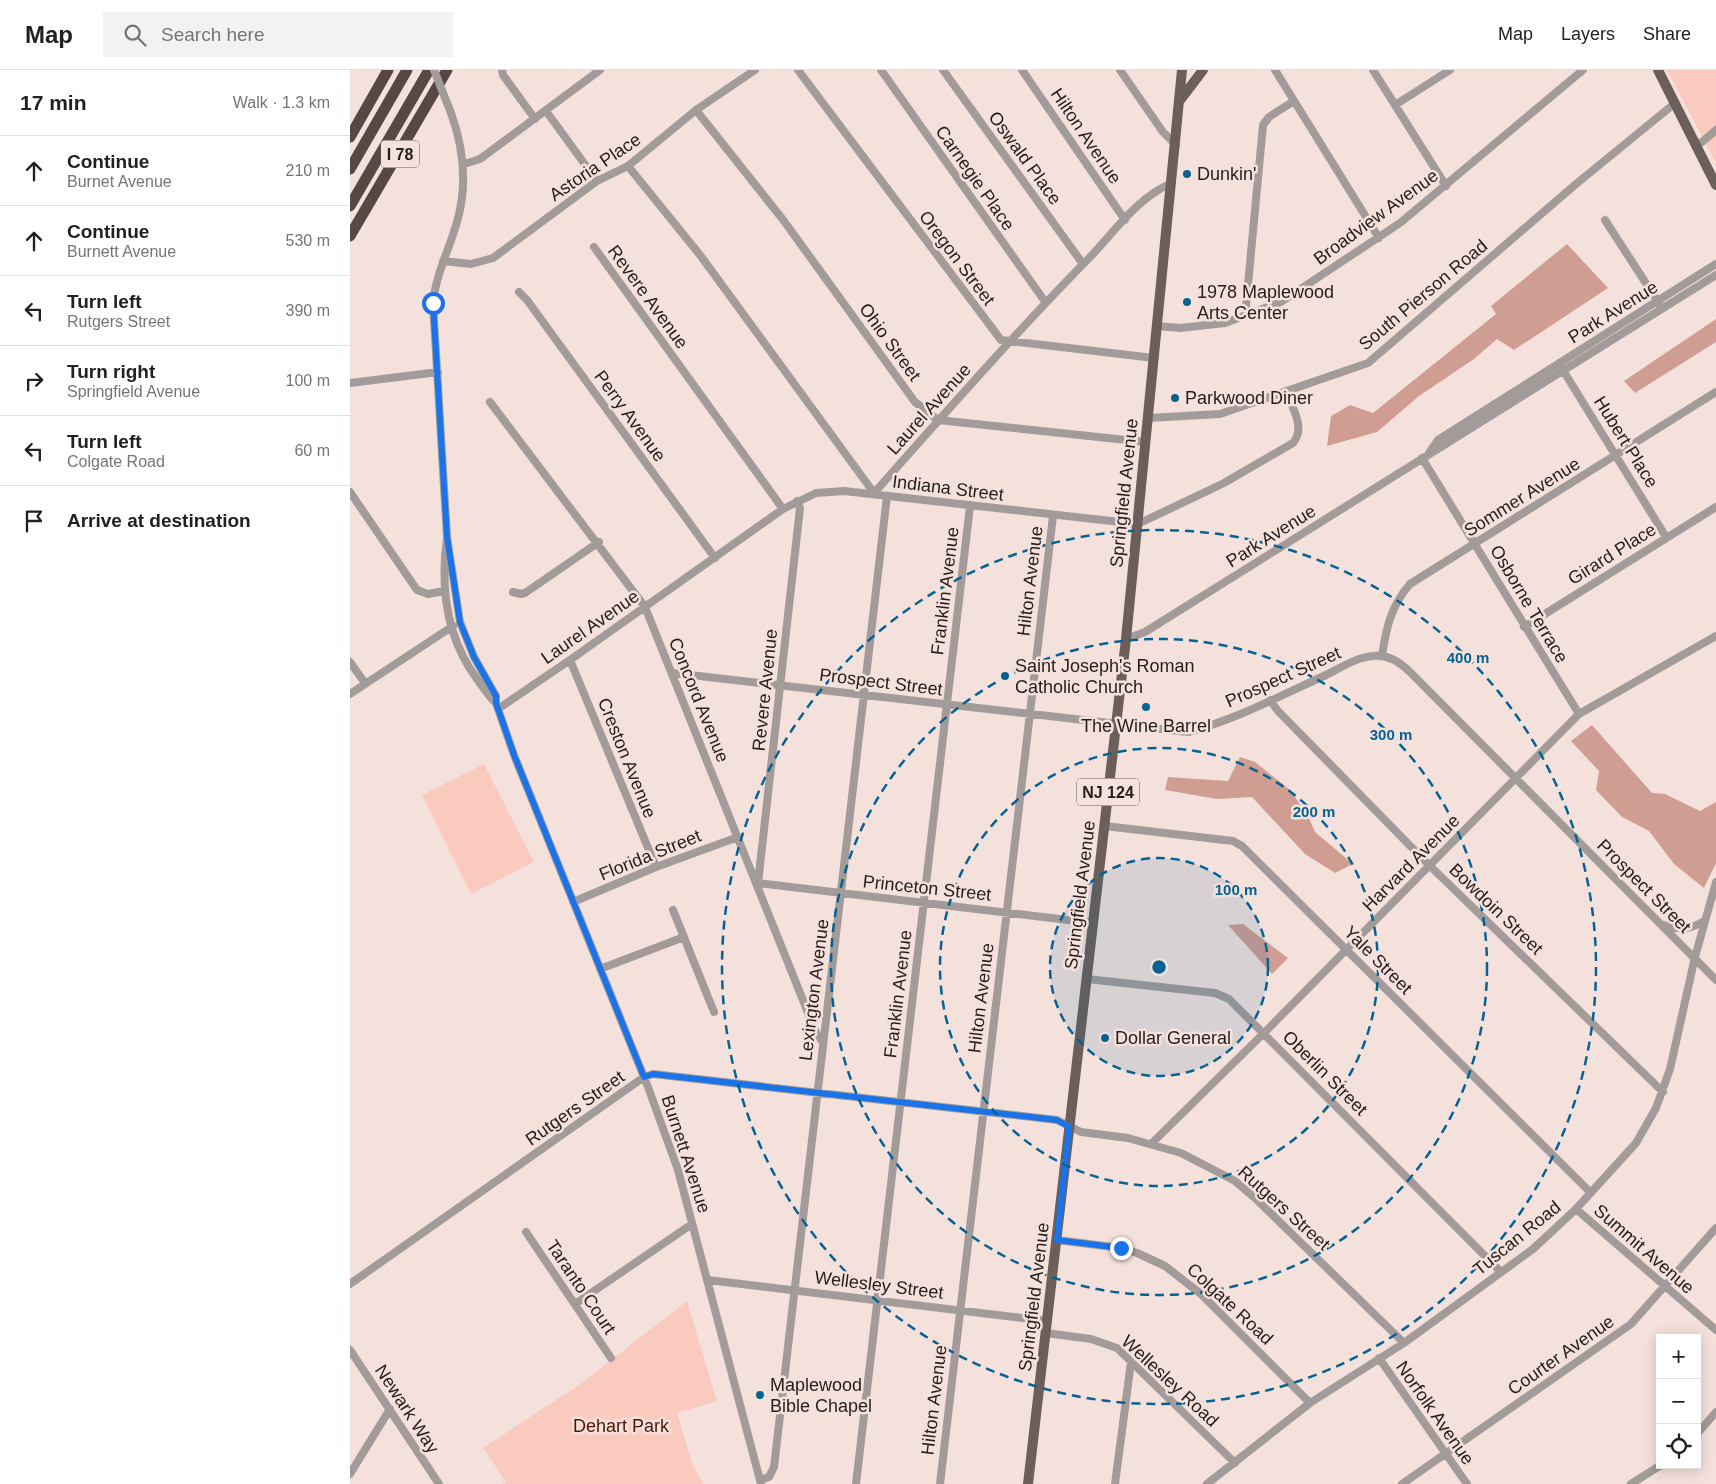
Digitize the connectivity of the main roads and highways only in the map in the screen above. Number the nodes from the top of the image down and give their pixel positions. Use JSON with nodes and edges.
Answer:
{"nodes":[{"id":1,"x":388,"y":70,"type":"edge"},
{"id":2,"x":407,"y":70,"type":"edge"},
{"id":3,"x":429,"y":70,"type":"edge"},
{"id":4,"x":447,"y":70,"type":"edge"},
{"id":5,"x":1182,"y":70,"type":"edge"},
{"id":6,"x":1203,"y":70,"type":"edge"},
{"id":7,"x":1658,"y":70,"type":"edge"},
{"id":8,"x":1181,"y":100,"type":"junction"},
{"id":9,"x":350,"y":137,"type":"edge"},
{"id":10,"x":350,"y":168,"type":"edge"},
{"id":11,"x":1716,"y":185,"type":"edge"},
{"id":12,"x":350,"y":206,"type":"edge"},
{"id":13,"x":350,"y":236,"type":"edge"},
{"id":14,"x":1028,"y":1484,"type":"edge"}],
"edges":[{"from":1,"to":9,"type":"highway"},
{"from":2,"to":10,"type":"highway","number":"I 78"},
{"from":3,"to":12,"type":"highway","number":"I 78"},
{"from":4,"to":13,"type":"highway","number":"I 78"},
{"from":5,"to":8,"type":"main road","name":"Springfield Avenue","number":"NJ 124"},
{"from":6,"to":8,"type":"main road"},
{"from":7,"to":11,"type":"main road"},
{"from":8,"to":14,"type":"main road","name":"Springfield Avenue","number":"NJ 124"}]}
